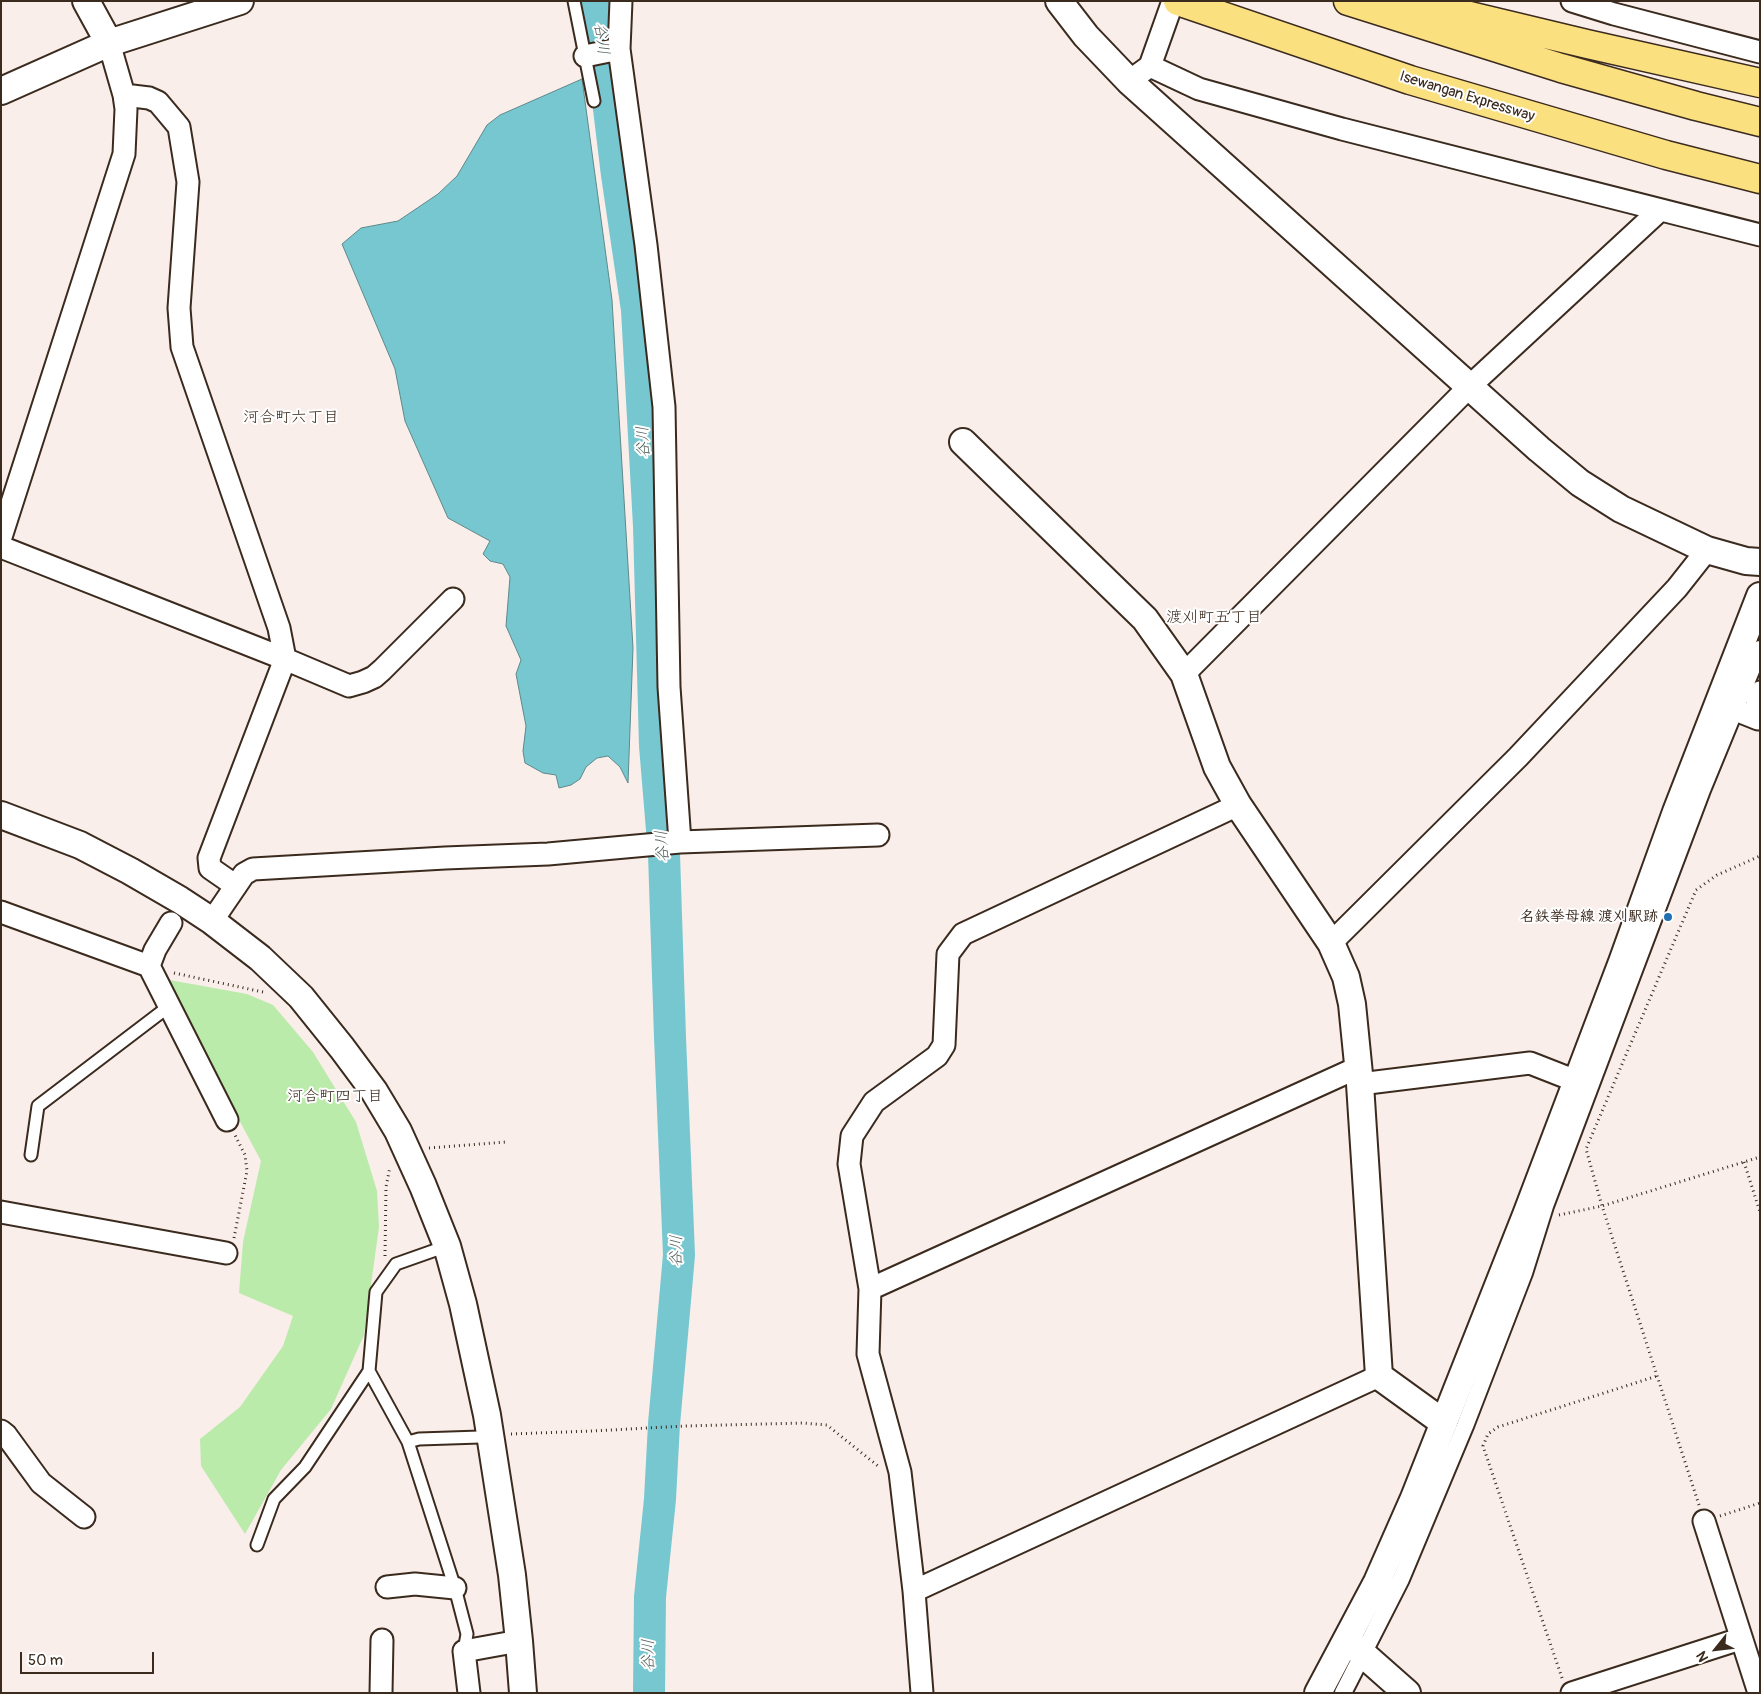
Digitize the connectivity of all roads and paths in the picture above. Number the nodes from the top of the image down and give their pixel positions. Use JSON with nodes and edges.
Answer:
{"nodes":[{"id":1,"x":86,"y":1,"type":"edge"},
{"id":2,"x":240,"y":1,"type":"edge"},
{"id":3,"x":574,"y":1,"type":"edge"},
{"id":4,"x":621,"y":1,"type":"edge"},
{"id":5,"x":1058,"y":1,"type":"edge"},
{"id":6,"x":1348,"y":1,"type":"edge"},
{"id":7,"x":1408,"y":1,"type":"edge"},
{"id":8,"x":1572,"y":1,"type":"edge"},
{"id":9,"x":1180,"y":3,"type":"edge"},
{"id":10,"x":1616,"y":8,"type":"edge"},
{"id":11,"x":109,"y":43,"type":"junction"},
{"id":12,"x":615,"y":50,"type":"junction"},
{"id":13,"x":1760,"y":52,"type":"edge"},
{"id":14,"x":585,"y":56,"type":"junction"},
{"id":15,"x":1150,"y":66,"type":"junction"},
{"id":16,"x":1129,"y":81,"type":"junction"},
{"id":17,"x":1760,"y":83,"type":"edge"},
{"id":18,"x":1,"y":91,"type":"edge"},
{"id":19,"x":124,"y":95,"type":"junction"},
{"id":20,"x":594,"y":101,"type":"dead end"},
{"id":21,"x":1760,"y":122,"type":"edge"},
{"id":22,"x":1760,"y":179,"type":"edge"},
{"id":23,"x":1660,"y":210,"type":"junction"},
{"id":24,"x":1760,"y":235,"type":"edge"},
{"id":25,"x":1470,"y":386,"type":"junction"},
{"id":26,"x":963,"y":442,"type":"dead end"},
{"id":27,"x":1,"y":537,"type":"edge"},
{"id":28,"x":1,"y":546,"type":"edge"},
{"id":29,"x":1708,"y":550,"type":"junction"},
{"id":30,"x":1760,"y":562,"type":"edge"},
{"id":31,"x":1760,"y":596,"type":"edge"},
{"id":32,"x":452,"y":599,"type":"dead end"},
{"id":33,"x":1760,"y":649,"type":"edge"},
{"id":34,"x":285,"y":659,"type":"junction"},
{"id":35,"x":1184,"y":674,"type":"junction"},
{"id":36,"x":1760,"y":692,"type":"edge"},
{"id":37,"x":1727,"y":706,"type":"junction"},
{"id":38,"x":1238,"y":805,"type":"junction"},
{"id":39,"x":1,"y":815,"type":"edge"},
{"id":40,"x":878,"y":835,"type":"dead end"},
{"id":41,"x":669,"y":843,"type":"junction"},
{"id":42,"x":1760,"y":856,"type":"edge"},
{"id":43,"x":236,"y":886,"type":"junction"},
{"id":44,"x":1,"y":912,"type":"edge"},
{"id":45,"x":212,"y":921,"type":"junction"},
{"id":46,"x":171,"y":923,"type":"dead end"},
{"id":47,"x":1332,"y":943,"type":"junction"},
{"id":48,"x":149,"y":966,"type":"junction"},
{"id":49,"x":266,"y":993,"type":"dead end"},
{"id":50,"x":168,"y":1007,"type":"junction"},
{"id":51,"x":1359,"y":1075,"type":"junction"},
{"id":52,"x":1576,"y":1081,"type":"junction"},
{"id":53,"x":227,"y":1120,"type":"joint"},
{"id":54,"x":506,"y":1142,"type":"dead end"},
{"id":55,"x":399,"y":1154,"type":"junction"},
{"id":56,"x":30,"y":1155,"type":"dead end"},
{"id":57,"x":1760,"y":1157,"type":"edge"},
{"id":58,"x":1744,"y":1162,"type":"junction"},
{"id":59,"x":1602,"y":1206,"type":"junction"},
{"id":60,"x":1,"y":1212,"type":"edge"},
{"id":61,"x":1760,"y":1212,"type":"edge"},
{"id":62,"x":1541,"y":1219,"type":"junction"},
{"id":63,"x":447,"y":1246,"type":"junction"},
{"id":64,"x":226,"y":1253,"type":"joint"},
{"id":65,"x":388,"y":1275,"type":"junction"},
{"id":66,"x":870,"y":1289,"type":"junction"},
{"id":67,"x":369,"y":1371,"type":"junction"},
{"id":68,"x":1379,"y":1376,"type":"junction"},
{"id":69,"x":1657,"y":1376,"type":"junction"},
{"id":70,"x":1444,"y":1423,"type":"junction"},
{"id":71,"x":1,"y":1431,"type":"edge"},
{"id":72,"x":485,"y":1436,"type":"junction"},
{"id":73,"x":408,"y":1442,"type":"junction"},
{"id":74,"x":900,"y":1472,"type":"junction"},
{"id":75,"x":1760,"y":1503,"type":"edge"},
{"id":76,"x":84,"y":1517,"type":"dead end"},
{"id":77,"x":1704,"y":1521,"type":"junction"},
{"id":78,"x":256,"y":1545,"type":"dead end"},
{"id":79,"x":387,"y":1587,"type":"dead end"},
{"id":80,"x":455,"y":1588,"type":"junction"},
{"id":81,"x":914,"y":1591,"type":"junction"},
{"id":82,"x":1740,"y":1639,"type":"junction"},
{"id":83,"x":382,"y":1640,"type":"dead end"},
{"id":84,"x":519,"y":1641,"type":"junction"},
{"id":85,"x":1354,"y":1648,"type":"junction"},
{"id":86,"x":464,"y":1651,"type":"junction"},
{"id":87,"x":1568,"y":1688,"type":"edge"},
{"id":88,"x":380,"y":1693,"type":"edge"},
{"id":89,"x":469,"y":1693,"type":"edge"},
{"id":90,"x":523,"y":1693,"type":"edge"},
{"id":91,"x":922,"y":1693,"type":"edge"},
{"id":92,"x":1318,"y":1693,"type":"edge"},
{"id":93,"x":1343,"y":1693,"type":"edge"},
{"id":94,"x":1407,"y":1693,"type":"edge"},
{"id":95,"x":1758,"y":1693,"type":"edge"}],
"edges":[{"from":1,"to":11,"type":"street"},
{"from":2,"to":11,"type":"street"},
{"from":3,"to":14,"type":"lane"},
{"from":4,"to":12,"type":"street"},
{"from":5,"to":16,"type":"street"},
{"from":6,"to":21,"type":"highway"},
{"from":7,"to":17,"type":"highway"},
{"from":8,"to":10,"type":"street"},
{"from":9,"to":15,"type":"street"},
{"from":9,"to":22,"type":"highway","name":"Isewangan Expressway"},
{"from":10,"to":13,"type":"street"},
{"from":11,"to":18,"type":"street"},
{"from":11,"to":19,"type":"street"},
{"from":12,"to":14,"type":"street"},
{"from":12,"to":41,"type":"street"},
{"from":14,"to":20,"type":"lane"},
{"from":15,"to":16,"type":"street"},
{"from":15,"to":23,"type":"street"},
{"from":16,"to":25,"type":"street"},
{"from":19,"to":27,"type":"street"},
{"from":19,"to":34,"type":"street"},
{"from":23,"to":24,"type":"street"},
{"from":23,"to":25,"type":"street"},
{"from":25,"to":29,"type":"street"},
{"from":25,"to":35,"type":"street"},
{"from":26,"to":35,"type":"street"},
{"from":28,"to":34,"type":"street"},
{"from":29,"to":30,"type":"street"},
{"from":29,"to":47,"type":"street"},
{"from":31,"to":37,"type":"street"},
{"from":32,"to":34,"type":"street"},
{"from":33,"to":37,"type":"street"},
{"from":34,"to":43,"type":"street"},
{"from":35,"to":38,"type":"street"},
{"from":36,"to":37,"type":"street"},
{"from":37,"to":52,"type":"street"},
{"from":37,"to":62,"type":"street"},
{"from":38,"to":47,"type":"street"},
{"from":38,"to":66,"type":"street"},
{"from":39,"to":45,"type":"street"},
{"from":40,"to":41,"type":"street"},
{"from":41,"to":43,"type":"street"},
{"from":42,"to":59,"type":"path"},
{"from":43,"to":45,"type":"street"},
{"from":44,"to":48,"type":"street"},
{"from":45,"to":55,"type":"street"},
{"from":46,"to":48,"type":"street"},
{"from":47,"to":51,"type":"street"},
{"from":48,"to":49,"type":"path"},
{"from":48,"to":50,"type":"street"},
{"from":50,"to":53,"type":"street"},
{"from":50,"to":56,"type":"lane"},
{"from":51,"to":52,"type":"street"},
{"from":51,"to":66,"type":"street"},
{"from":51,"to":68,"type":"street"},
{"from":52,"to":70,"type":"street"},
{"from":53,"to":64,"type":"path"},
{"from":54,"to":55,"type":"path"},
{"from":55,"to":63,"type":"street"},
{"from":55,"to":65,"type":"path"},
{"from":57,"to":58,"type":"path"},
{"from":58,"to":59,"type":"path"},
{"from":58,"to":61,"type":"path"},
{"from":59,"to":62,"type":"path"},
{"from":59,"to":69,"type":"path"},
{"from":60,"to":64,"type":"street"},
{"from":62,"to":85,"type":"street"},
{"from":63,"to":65,"type":"lane"},
{"from":63,"to":72,"type":"street"},
{"from":65,"to":67,"type":"lane"},
{"from":66,"to":74,"type":"street"},
{"from":67,"to":73,"type":"lane"},
{"from":67,"to":78,"type":"lane"},
{"from":68,"to":70,"type":"street"},
{"from":68,"to":81,"type":"street"},
{"from":69,"to":77,"type":"path"},
{"from":69,"to":87,"type":"path"},
{"from":70,"to":85,"type":"street"},
{"from":71,"to":76,"type":"street"},
{"from":72,"to":73,"type":"lane"},
{"from":72,"to":74,"type":"path"},
{"from":72,"to":84,"type":"street"},
{"from":73,"to":80,"type":"lane"},
{"from":74,"to":81,"type":"street"},
{"from":75,"to":77,"type":"path"},
{"from":77,"to":82,"type":"street"},
{"from":79,"to":80,"type":"street"},
{"from":80,"to":86,"type":"lane"},
{"from":81,"to":91,"type":"street"},
{"from":82,"to":87,"type":"street"},
{"from":82,"to":95,"type":"street"},
{"from":83,"to":88,"type":"street"},
{"from":84,"to":86,"type":"street"},
{"from":84,"to":90,"type":"street"},
{"from":85,"to":92,"type":"street"},
{"from":85,"to":93,"type":"street"},
{"from":85,"to":94,"type":"street"},
{"from":86,"to":89,"type":"street"}]}
